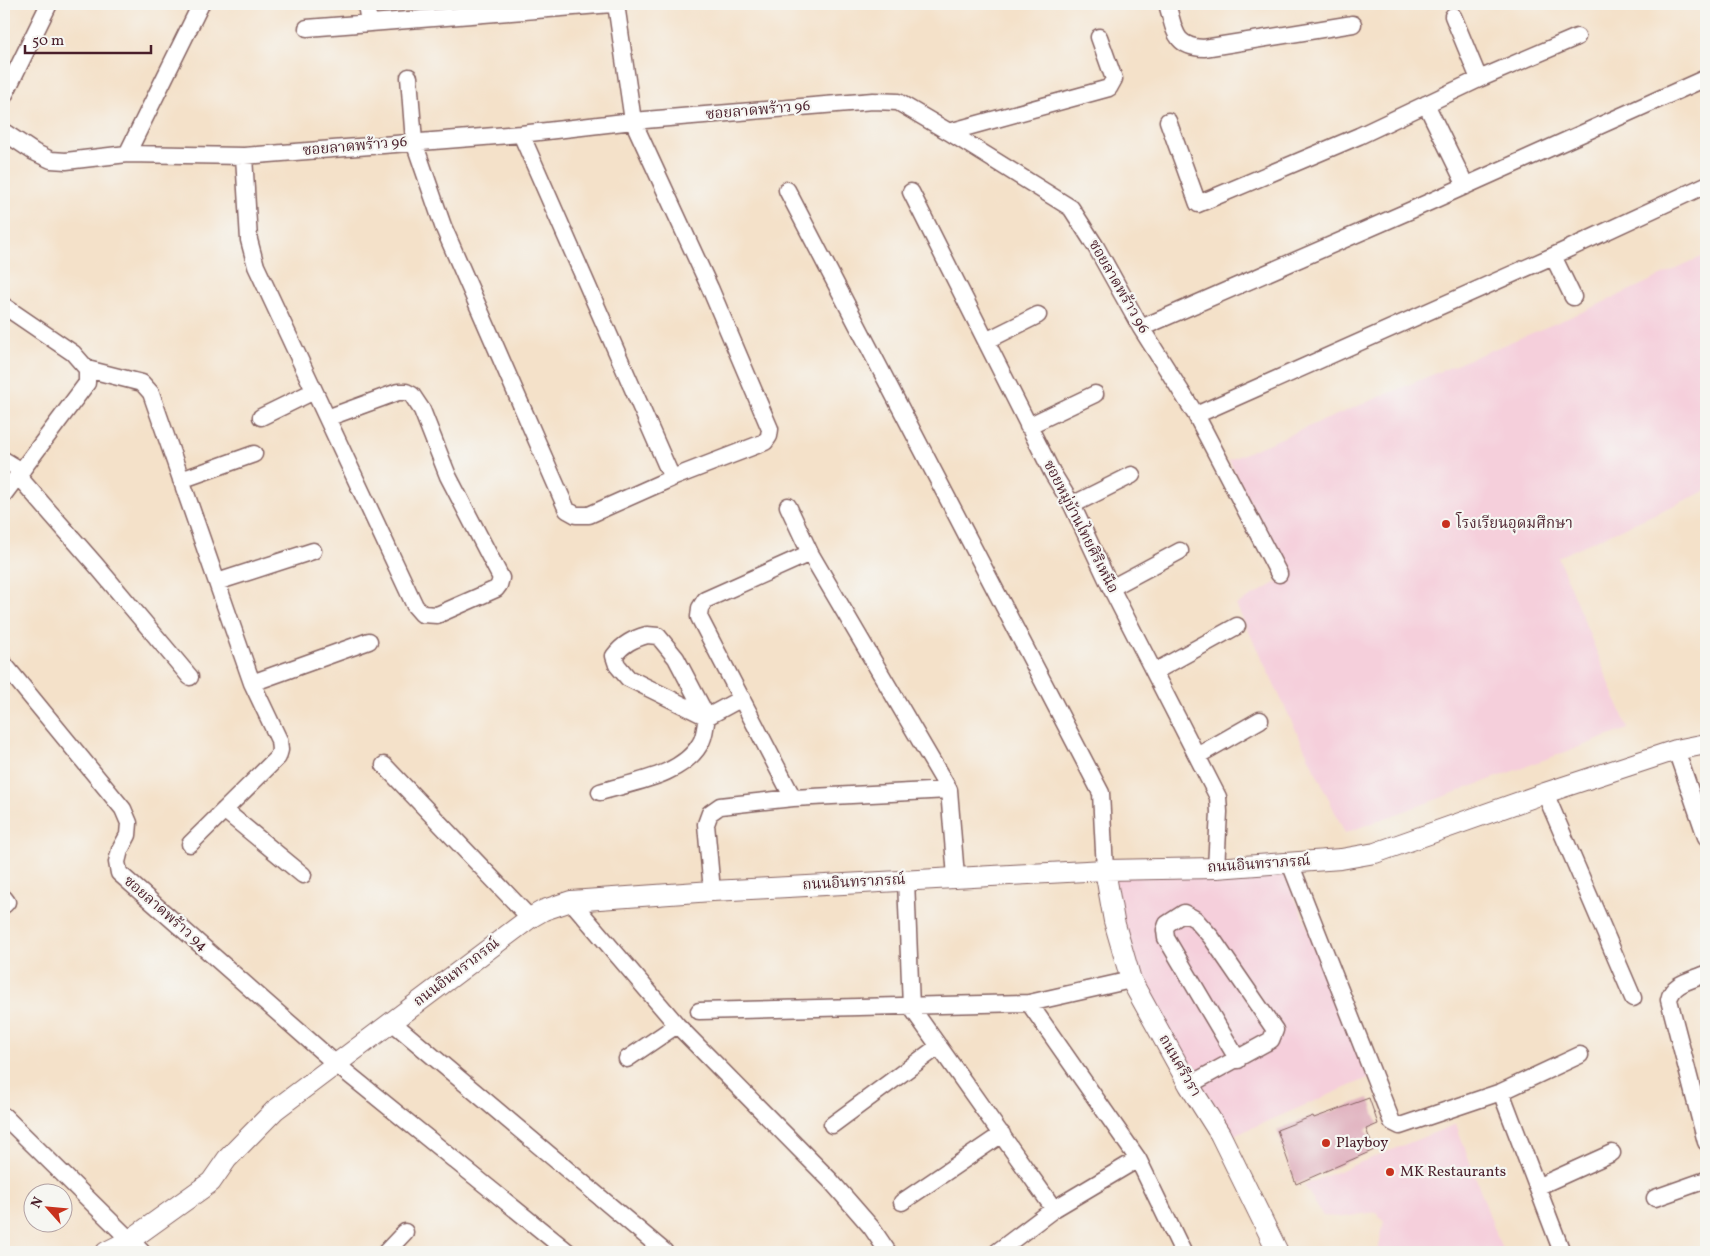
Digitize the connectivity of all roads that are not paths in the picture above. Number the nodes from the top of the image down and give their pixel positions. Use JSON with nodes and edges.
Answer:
{"nodes":[{"id":1,"x":49,"y":4,"type":"edge"},
{"id":2,"x":201,"y":4,"type":"edge"},
{"id":3,"x":366,"y":4,"type":"edge"},
{"id":4,"x":614,"y":4,"type":"edge"},
{"id":5,"x":1167,"y":4,"type":"edge"},
{"id":6,"x":539,"y":6,"type":"edge"},
{"id":7,"x":451,"y":10,"type":"edge"},
{"id":8,"x":1453,"y":16,"type":"dead end"},
{"id":9,"x":369,"y":23,"type":"junction"},
{"id":10,"x":1353,"y":24,"type":"dead end"},
{"id":11,"x":307,"y":28,"type":"dead end"},
{"id":12,"x":1577,"y":36,"type":"dead end"},
{"id":13,"x":1099,"y":37,"type":"dead end"},
{"id":14,"x":408,"y":77,"type":"dead end"},
{"id":15,"x":1706,"y":78,"type":"edge"},
{"id":16,"x":1479,"y":79,"type":"junction"},
{"id":17,"x":4,"y":96,"type":"edge"},
{"id":18,"x":1426,"y":104,"type":"junction"},
{"id":19,"x":634,"y":121,"type":"junction"},
{"id":20,"x":1168,"y":121,"type":"dead end"},
{"id":21,"x":4,"y":132,"type":"edge"},
{"id":22,"x":949,"y":132,"type":"junction"},
{"id":23,"x":521,"y":134,"type":"junction"},
{"id":24,"x":414,"y":142,"type":"junction"},
{"id":25,"x":127,"y":154,"type":"junction"},
{"id":26,"x":244,"y":156,"type":"junction"},
{"id":27,"x":1706,"y":184,"type":"edge"},
{"id":28,"x":1466,"y":186,"type":"junction"},
{"id":29,"x":787,"y":190,"type":"dead end"},
{"id":30,"x":911,"y":192,"type":"dead end"},
{"id":31,"x":1553,"y":256,"type":"junction"},
{"id":32,"x":1573,"y":297,"type":"dead end"},
{"id":33,"x":4,"y":306,"type":"edge"},
{"id":34,"x":1038,"y":315,"type":"dead end"},
{"id":35,"x":1141,"y":328,"type":"junction"},
{"id":36,"x":986,"y":341,"type":"junction"},
{"id":37,"x":87,"y":369,"type":"junction"},
{"id":38,"x":314,"y":391,"type":"junction"},
{"id":39,"x":1094,"y":394,"type":"dead end"},
{"id":40,"x":1196,"y":415,"type":"junction"},
{"id":41,"x":261,"y":416,"type":"dead end"},
{"id":42,"x":327,"y":418,"type":"junction"},
{"id":43,"x":1028,"y":426,"type":"junction"},
{"id":44,"x":254,"y":454,"type":"dead end"},
{"id":45,"x":4,"y":460,"type":"edge"},
{"id":46,"x":20,"y":473,"type":"junction"},
{"id":47,"x":1132,"y":475,"type":"dead end"},
{"id":48,"x":672,"y":478,"type":"junction"},
{"id":49,"x":181,"y":480,"type":"junction"},
{"id":50,"x":4,"y":494,"type":"edge"},
{"id":51,"x":1072,"y":505,"type":"junction"},
{"id":52,"x":788,"y":506,"type":"dead end"},
{"id":53,"x":313,"y":551,"type":"dead end"},
{"id":54,"x":1180,"y":551,"type":"dead end"},
{"id":55,"x":810,"y":553,"type":"junction"},
{"id":56,"x":1279,"y":574,"type":"dead end"},
{"id":57,"x":217,"y":582,"type":"junction"},
{"id":58,"x":1111,"y":588,"type":"junction"},
{"id":59,"x":1237,"y":626,"type":"dead end"},
{"id":60,"x":369,"y":640,"type":"dead end"},
{"id":61,"x":4,"y":664,"type":"edge"},
{"id":62,"x":1154,"y":672,"type":"junction"},
{"id":63,"x":190,"y":677,"type":"dead end"},
{"id":64,"x":252,"y":683,"type":"junction"},
{"id":65,"x":742,"y":698,"type":"junction"},
{"id":66,"x":707,"y":717,"type":"junction"},
{"id":67,"x":1260,"y":720,"type":"dead end"},
{"id":68,"x":1706,"y":744,"type":"edge"},
{"id":69,"x":1676,"y":750,"type":"junction"},
{"id":70,"x":1197,"y":756,"type":"junction"},
{"id":71,"x":384,"y":765,"type":"dead end"},
{"id":72,"x":949,"y":790,"type":"junction"},
{"id":73,"x":600,"y":792,"type":"dead end"},
{"id":74,"x":1545,"y":793,"type":"junction"},
{"id":75,"x":793,"y":798,"type":"junction"},
{"id":76,"x":224,"y":810,"type":"junction"},
{"id":77,"x":1706,"y":837,"type":"edge"},
{"id":78,"x":190,"y":844,"type":"dead end"},
{"id":79,"x":1290,"y":863,"type":"junction"},
{"id":80,"x":1216,"y":868,"type":"junction"},
{"id":81,"x":1105,"y":870,"type":"junction"},
{"id":82,"x":303,"y":875,"type":"dead end"},
{"id":83,"x":956,"y":877,"type":"junction"},
{"id":84,"x":906,"y":880,"type":"junction"},
{"id":85,"x":712,"y":891,"type":"junction"},
{"id":86,"x":4,"y":898,"type":"edge"},
{"id":87,"x":571,"y":901,"type":"junction"},
{"id":88,"x":4,"y":905,"type":"edge"},
{"id":89,"x":530,"y":918,"type":"junction"},
{"id":90,"x":1706,"y":974,"type":"edge"},
{"id":91,"x":1131,"y":980,"type":"junction"},
{"id":92,"x":1633,"y":998,"type":"dead end"},
{"id":93,"x":1029,"y":1003,"type":"junction"},
{"id":94,"x":911,"y":1007,"type":"junction"},
{"id":95,"x":699,"y":1011,"type":"dead end"},
{"id":96,"x":392,"y":1022,"type":"junction"},
{"id":97,"x":677,"y":1025,"type":"junction"},
{"id":98,"x":939,"y":1046,"type":"junction"},
{"id":99,"x":1580,"y":1055,"type":"dead end"},
{"id":100,"x":627,"y":1059,"type":"dead end"},
{"id":101,"x":1238,"y":1060,"type":"junction"},
{"id":102,"x":336,"y":1064,"type":"junction"},
{"id":103,"x":1189,"y":1085,"type":"junction"},
{"id":104,"x":1501,"y":1092,"type":"junction"},
{"id":105,"x":4,"y":1116,"type":"edge"},
{"id":106,"x":832,"y":1125,"type":"dead end"},
{"id":107,"x":1002,"y":1134,"type":"junction"},
{"id":108,"x":1706,"y":1142,"type":"edge"},
{"id":109,"x":1612,"y":1153,"type":"dead end"},
{"id":110,"x":1138,"y":1159,"type":"junction"},
{"id":111,"x":1706,"y":1180,"type":"edge"},
{"id":112,"x":1537,"y":1187,"type":"junction"},
{"id":113,"x":1654,"y":1198,"type":"dead end"},
{"id":114,"x":902,"y":1202,"type":"dead end"},
{"id":115,"x":1054,"y":1209,"type":"junction"},
{"id":116,"x":405,"y":1232,"type":"dead end"},
{"id":117,"x":136,"y":1246,"type":"edge"},
{"id":118,"x":1176,"y":1249,"type":"edge"},
{"id":119,"x":106,"y":1252,"type":"edge"},
{"id":120,"x":386,"y":1252,"type":"edge"},
{"id":121,"x":568,"y":1252,"type":"edge"},
{"id":122,"x":665,"y":1252,"type":"edge"},
{"id":123,"x":888,"y":1252,"type":"edge"},
{"id":124,"x":997,"y":1252,"type":"edge"},
{"id":125,"x":1278,"y":1252,"type":"edge"},
{"id":126,"x":1562,"y":1252,"type":"edge"}],
"edges":[{"from":1,"to":17,"type":"street"},
{"from":2,"to":25,"type":"street"},
{"from":3,"to":9,"type":"street"},
{"from":4,"to":6,"type":"street"},
{"from":4,"to":19,"type":"street"},
{"from":5,"to":10,"type":"street"},
{"from":6,"to":7,"type":"street"},
{"from":7,"to":9,"type":"street"},
{"from":8,"to":16,"type":"street"},
{"from":9,"to":11,"type":"street"},
{"from":12,"to":16,"type":"street"},
{"from":13,"to":22,"type":"street"},
{"from":14,"to":24,"type":"street"},
{"from":15,"to":28,"type":"street"},
{"from":16,"to":18,"type":"street"},
{"from":18,"to":20,"type":"street"},
{"from":18,"to":28,"type":"street"},
{"from":19,"to":22,"type":"street","name":"ซอยลาดพร้าว 96"},
{"from":19,"to":23,"type":"street","name":"ซอยลาดพร้าว 96"},
{"from":19,"to":48,"type":"street"},
{"from":21,"to":25,"type":"street","name":"ซอยลาดพร้าว 96"},
{"from":22,"to":35,"type":"street","name":"ซอยลาดพร้าว 96"},
{"from":23,"to":24,"type":"street","name":"ซอยลาดพร้าว 96"},
{"from":23,"to":48,"type":"street"},
{"from":24,"to":26,"type":"street","name":"ซอยลาดพร้าว 96"},
{"from":24,"to":48,"type":"street"},
{"from":25,"to":26,"type":"street","name":"ซอยลาดพร้าว 96"},
{"from":26,"to":38,"type":"street"},
{"from":27,"to":31,"type":"street"},
{"from":28,"to":35,"type":"street"},
{"from":29,"to":81,"type":"street"},
{"from":30,"to":36,"type":"street","name":"ซอยหมู่บ้านไทยศิริเหนือ"},
{"from":31,"to":32,"type":"street"},
{"from":31,"to":40,"type":"street"},
{"from":33,"to":37,"type":"street"},
{"from":34,"to":36,"type":"street"},
{"from":35,"to":40,"type":"street","name":"ซอยลาดพร้าว 96"},
{"from":36,"to":43,"type":"street","name":"ซอยหมู่บ้านไทยศิริเหนือ"},
{"from":37,"to":46,"type":"street"},
{"from":37,"to":49,"type":"street"},
{"from":38,"to":41,"type":"street"},
{"from":38,"to":42,"type":"street"},
{"from":39,"to":43,"type":"street"},
{"from":40,"to":56,"type":"street","name":"ซอยลาดพร้าว 96"},
{"from":42,"to":42,"type":"street"},
{"from":43,"to":51,"type":"street","name":"ซอยหมู่บ้านไทยศิริเหนือ"},
{"from":44,"to":49,"type":"street"},
{"from":45,"to":46,"type":"street"},
{"from":46,"to":50,"type":"street"},
{"from":46,"to":63,"type":"street"},
{"from":47,"to":51,"type":"street"},
{"from":49,"to":57,"type":"street"},
{"from":51,"to":58,"type":"street","name":"ซอยหมู่บ้านไทยศิริเหนือ"},
{"from":52,"to":55,"type":"street"},
{"from":53,"to":57,"type":"street"},
{"from":54,"to":58,"type":"street"},
{"from":55,"to":65,"type":"street"},
{"from":55,"to":72,"type":"street"},
{"from":57,"to":64,"type":"street"},
{"from":58,"to":62,"type":"street","name":"ซอยหมู่บ้านไทยศิริเหนือ"},
{"from":59,"to":62,"type":"street"},
{"from":60,"to":64,"type":"street"},
{"from":61,"to":102,"type":"street","name":"ซอยลาดพร้าว 94"},
{"from":62,"to":70,"type":"street","name":"ซอยหมู่บ้านไทยศิริเหนือ"},
{"from":64,"to":76,"type":"street"},
{"from":65,"to":66,"type":"street"},
{"from":65,"to":75,"type":"street"},
{"from":66,"to":66,"type":"street"},
{"from":66,"to":73,"type":"street"},
{"from":67,"to":70,"type":"street"},
{"from":68,"to":69,"type":"street","name":"ถนนอินทราภรณ์"},
{"from":69,"to":74,"type":"street","name":"ถนนอินทราภรณ์"},
{"from":69,"to":77,"type":"street"},
{"from":70,"to":80,"type":"street","name":"ซอยหมู่บ้านไทยศิริเหนือ"},
{"from":71,"to":89,"type":"street"},
{"from":72,"to":75,"type":"street"},
{"from":72,"to":83,"type":"street"},
{"from":74,"to":79,"type":"street","name":"ถนนอินทราภรณ์"},
{"from":74,"to":92,"type":"street"},
{"from":75,"to":85,"type":"street"},
{"from":76,"to":78,"type":"street"},
{"from":76,"to":82,"type":"street"},
{"from":79,"to":80,"type":"street","name":"ถนนอินทราภรณ์"},
{"from":79,"to":104,"type":"street"},
{"from":80,"to":81,"type":"street","name":"ถนนอินทราภรณ์"},
{"from":81,"to":83,"type":"street","name":"ถนนอินทราภรณ์"},
{"from":81,"to":91,"type":"street","name":"ถนนศรีวรา"},
{"from":83,"to":84,"type":"street","name":"ถนนอินทราภรณ์"},
{"from":84,"to":85,"type":"street","name":"ถนนอินทราภรณ์"},
{"from":84,"to":94,"type":"street"},
{"from":85,"to":87,"type":"street","name":"ถนนอินทราภรณ์"},
{"from":86,"to":88,"type":"street"},
{"from":87,"to":89,"type":"street","name":"ถนนอินทราภรณ์"},
{"from":87,"to":97,"type":"street"},
{"from":89,"to":96,"type":"street","name":"ถนนอินทราภรณ์"},
{"from":90,"to":108,"type":"street"},
{"from":91,"to":93,"type":"street"},
{"from":91,"to":103,"type":"street","name":"ถนนศรีวรา"},
{"from":93,"to":94,"type":"street"},
{"from":93,"to":110,"type":"street"},
{"from":94,"to":95,"type":"street"},
{"from":94,"to":98,"type":"street"},
{"from":96,"to":102,"type":"street","name":"ถนนอินทราภรณ์"},
{"from":96,"to":122,"type":"street"},
{"from":97,"to":100,"type":"street"},
{"from":97,"to":123,"type":"street"},
{"from":98,"to":106,"type":"street"},
{"from":98,"to":107,"type":"street"},
{"from":99,"to":104,"type":"street"},
{"from":101,"to":101,"type":"street"},
{"from":101,"to":103,"type":"street"},
{"from":102,"to":117,"type":"street","name":"ถนนอินทราภรณ์"},
{"from":102,"to":121,"type":"street","name":"ซอยลาดพร้าว 94"},
{"from":103,"to":125,"type":"street","name":"ถนนศรีวรา"},
{"from":104,"to":112,"type":"street"},
{"from":105,"to":117,"type":"street"},
{"from":107,"to":114,"type":"street"},
{"from":107,"to":115,"type":"street"},
{"from":109,"to":112,"type":"street"},
{"from":110,"to":115,"type":"street"},
{"from":110,"to":118,"type":"street"},
{"from":111,"to":113,"type":"street"},
{"from":112,"to":126,"type":"street"},
{"from":115,"to":124,"type":"street"},
{"from":116,"to":120,"type":"street"},
{"from":117,"to":119,"type":"street","name":"ถนนอินทราภรณ์"}]}
